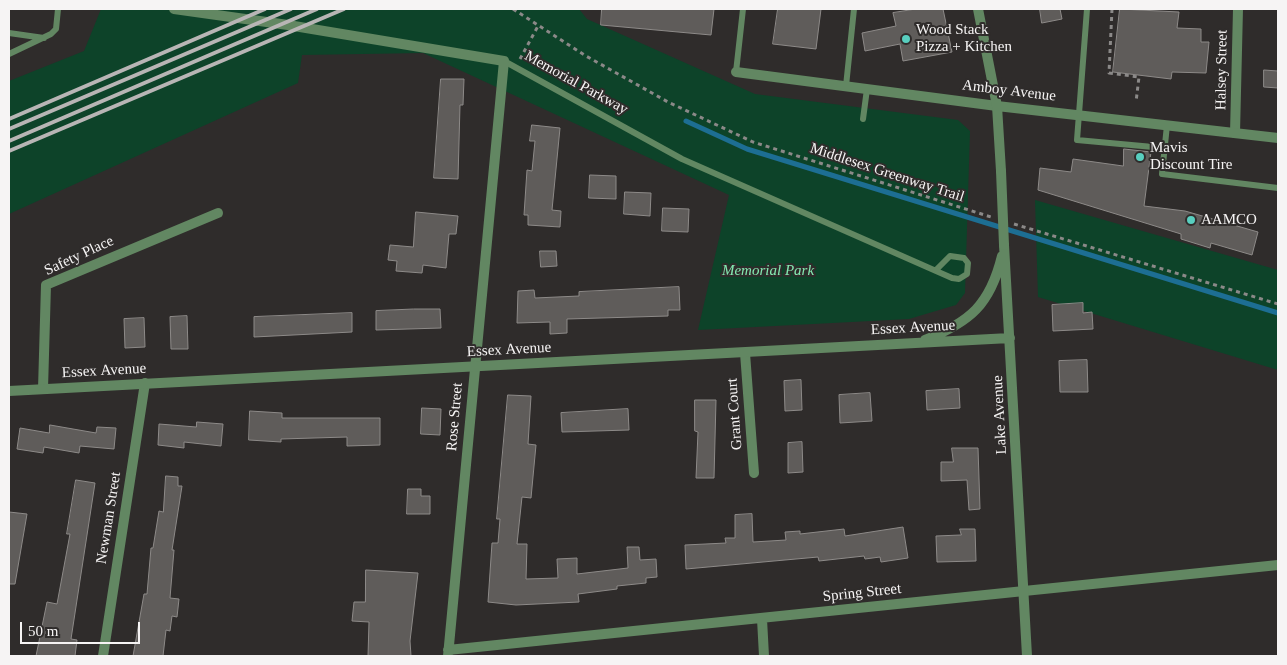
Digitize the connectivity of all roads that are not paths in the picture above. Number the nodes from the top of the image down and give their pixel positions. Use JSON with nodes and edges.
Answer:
{"nodes":[{"id":1,"x":58,"y":9,"type":"edge"},
{"id":2,"x":174,"y":9,"type":"edge"},
{"id":3,"x":743,"y":9,"type":"edge"},
{"id":4,"x":854,"y":9,"type":"edge"},
{"id":5,"x":978,"y":9,"type":"edge"},
{"id":6,"x":1088,"y":9,"type":"edge"},
{"id":7,"x":1238,"y":9,"type":"edge"},
{"id":8,"x":9,"y":33,"type":"edge"},
{"id":9,"x":45,"y":38,"type":"junction"},
{"id":10,"x":9,"y":54,"type":"edge"},
{"id":11,"x":504,"y":61,"type":"junction"},
{"id":12,"x":736,"y":72,"type":"joint"},
{"id":13,"x":846,"y":86,"type":"junction"},
{"id":14,"x":867,"y":89,"type":"junction"},
{"id":15,"x":997,"y":106,"type":"junction"},
{"id":16,"x":1080,"y":115,"type":"junction"},
{"id":17,"x":863,"y":119,"type":"dead end"},
{"id":18,"x":1167,"y":125,"type":"junction"},
{"id":19,"x":1235,"y":133,"type":"junction"},
{"id":20,"x":1278,"y":138,"type":"edge"},
{"id":21,"x":1164,"y":148,"type":"junction"},
{"id":22,"x":1278,"y":188,"type":"edge"},
{"id":23,"x":218,"y":213,"type":"dead end"},
{"id":24,"x":1004,"y":246,"type":"junction"},
{"id":25,"x":936,"y":270,"type":"junction"},
{"id":26,"x":1010,"y":338,"type":"junction"},
{"id":27,"x":916,"y":343,"type":"junction"},
{"id":28,"x":745,"y":353,"type":"junction"},
{"id":29,"x":474,"y":367,"type":"junction"},
{"id":30,"x":145,"y":383,"type":"junction"},
{"id":31,"x":43,"y":389,"type":"junction"},
{"id":32,"x":9,"y":391,"type":"edge"},
{"id":33,"x":754,"y":472,"type":"dead end"},
{"id":34,"x":1278,"y":565,"type":"edge"},
{"id":35,"x":1024,"y":591,"type":"junction"},
{"id":36,"x":762,"y":619,"type":"junction"},
{"id":37,"x":448,"y":653,"type":"edge"},
{"id":38,"x":103,"y":656,"type":"edge"},
{"id":39,"x":764,"y":656,"type":"edge"},
{"id":40,"x":1027,"y":656,"type":"edge"}],
"edges":[{"from":1,"to":9,"type":"lane"},
{"from":2,"to":11,"type":"street","name":"Memorial Parkway"},
{"from":3,"to":12,"type":"lane"},
{"from":4,"to":13,"type":"lane"},
{"from":5,"to":15,"type":"street"},
{"from":6,"to":16,"type":"lane"},
{"from":7,"to":19,"type":"street","name":"Halsey Street"},
{"from":8,"to":9,"type":"lane"},
{"from":9,"to":10,"type":"lane"},
{"from":11,"to":25,"type":"lane","name":"Memorial Parkway"},
{"from":11,"to":29,"type":"street","name":"Rose Street"},
{"from":12,"to":13,"type":"street","name":"Amboy Avenue"},
{"from":13,"to":14,"type":"street","name":"Amboy Avenue"},
{"from":14,"to":15,"type":"street","name":"Amboy Avenue"},
{"from":14,"to":17,"type":"lane"},
{"from":15,"to":16,"type":"street","name":"Amboy Avenue"},
{"from":15,"to":24,"type":"street","name":"Lake Avenue","bridge":true},
{"from":16,"to":18,"type":"street","name":"Amboy Avenue"},
{"from":16,"to":21,"type":"lane"},
{"from":18,"to":19,"type":"street","name":"Amboy Avenue"},
{"from":18,"to":21,"type":"lane"},
{"from":19,"to":20,"type":"street","name":"Amboy Avenue"},
{"from":21,"to":22,"type":"lane"},
{"from":23,"to":31,"type":"street","name":"Safety Place"},
{"from":24,"to":26,"type":"street","name":"Lake Avenue"},
{"from":24,"to":27,"type":"street"},
{"from":25,"to":25,"type":"lane","name":"Memorial Parkway"},
{"from":26,"to":27,"type":"street","name":"Essex Avenue"},
{"from":26,"to":35,"type":"street","name":"Lake Avenue"},
{"from":27,"to":28,"type":"street","name":"Essex Avenue"},
{"from":28,"to":29,"type":"street","name":"Essex Avenue"},
{"from":28,"to":33,"type":"street","name":"Grant Court"},
{"from":29,"to":30,"type":"street","name":"Essex Avenue"},
{"from":29,"to":37,"type":"street","name":"Rose Street"},
{"from":30,"to":31,"type":"street","name":"Essex Avenue"},
{"from":30,"to":38,"type":"street","name":"Newman Street"},
{"from":31,"to":32,"type":"street","name":"Essex Avenue"},
{"from":34,"to":35,"type":"street","name":"Spring Street"},
{"from":35,"to":36,"type":"street","name":"Spring Street"},
{"from":35,"to":40,"type":"street","name":"Lake Avenue"},
{"from":36,"to":37,"type":"street","name":"Spring Street"},
{"from":36,"to":39,"type":"street"}]}
